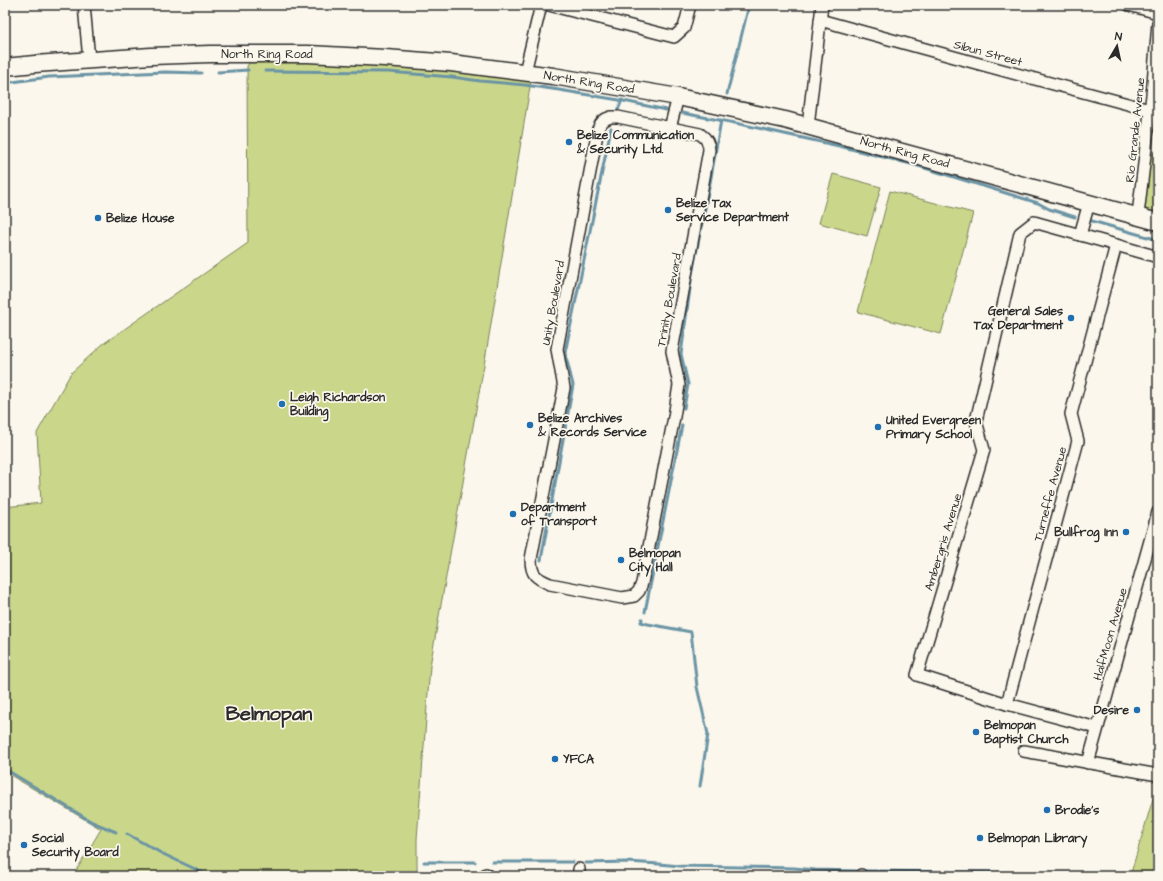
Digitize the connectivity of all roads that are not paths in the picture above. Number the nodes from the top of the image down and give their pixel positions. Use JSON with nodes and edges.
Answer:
{"nodes":[{"id":1,"x":84,"y":5,"type":"edge"},
{"id":2,"x":541,"y":5,"type":"edge"},
{"id":3,"x":549,"y":5,"type":"edge"},
{"id":4,"x":690,"y":5,"type":"edge"},
{"id":5,"x":822,"y":5,"type":"edge"},
{"id":6,"x":1129,"y":5,"type":"edge"},
{"id":7,"x":590,"y":10,"type":"edge"},
{"id":8,"x":1158,"y":13,"type":"edge"},
{"id":9,"x":820,"y":20,"type":"junction"},
{"id":10,"x":1158,"y":22,"type":"edge"},
{"id":11,"x":89,"y":60,"type":"junction"},
{"id":12,"x":5,"y":67,"type":"edge"},
{"id":13,"x":525,"y":72,"type":"junction"},
{"id":14,"x":1155,"y":95,"type":"edge"},
{"id":15,"x":678,"y":97,"type":"junction"},
{"id":16,"x":1150,"y":110,"type":"junction"},
{"id":17,"x":808,"y":126,"type":"junction"},
{"id":18,"x":670,"y":128,"type":"junction"},
{"id":19,"x":1089,"y":203,"type":"junction"},
{"id":20,"x":1138,"y":215,"type":"junction"},
{"id":21,"x":1158,"y":222,"type":"edge"},
{"id":22,"x":1080,"y":235,"type":"junction"},
{"id":23,"x":1116,"y":244,"type":"junction"},
{"id":24,"x":1158,"y":257,"type":"edge"},
{"id":25,"x":1158,"y":512,"type":"edge"},
{"id":26,"x":634,"y":596,"type":"joint"},
{"id":27,"x":1007,"y":704,"type":"junction"},
{"id":28,"x":1097,"y":728,"type":"junction"},
{"id":29,"x":1024,"y":751,"type":"dead end"},
{"id":30,"x":1088,"y":763,"type":"junction"},
{"id":31,"x":1158,"y":775,"type":"edge"}],
"edges":[{"from":1,"to":11,"type":"street"},
{"from":2,"to":13,"type":"street"},
{"from":3,"to":7,"type":"street"},
{"from":4,"to":7,"type":"street"},
{"from":5,"to":9,"type":"street"},
{"from":6,"to":8,"type":"street"},
{"from":9,"to":16,"type":"street","name":"Sibun Street"},
{"from":9,"to":17,"type":"street"},
{"from":10,"to":14,"type":"street","name":"Rio Grande Avenue"},
{"from":11,"to":12,"type":"main road","name":"North Ring Road"},
{"from":11,"to":13,"type":"main road","name":"North Ring Road"},
{"from":13,"to":15,"type":"main road","name":"North Ring Road"},
{"from":14,"to":16,"type":"street","name":"Rio Grande Avenue"},
{"from":15,"to":17,"type":"main road","name":"North Ring Road"},
{"from":15,"to":18,"type":"street"},
{"from":16,"to":20,"type":"street","name":"Rio Grande Avenue"},
{"from":17,"to":19,"type":"main road","name":"North Ring Road"},
{"from":18,"to":26,"type":"street","name":"Trinity Boulevard"},
{"from":18,"to":26,"type":"street","name":"Unity Boulevard"},
{"from":19,"to":20,"type":"main road","name":"North Ring Road"},
{"from":19,"to":22,"type":"street"},
{"from":20,"to":21,"type":"main road","name":"North Ring Road"},
{"from":22,"to":23,"type":"street"},
{"from":22,"to":27,"type":"street","name":"Ambergris Avenue"},
{"from":23,"to":24,"type":"street"},
{"from":23,"to":27,"type":"street","name":"Turneffe Avenue"},
{"from":25,"to":28,"type":"street","name":"HalfMoon Avenue"},
{"from":27,"to":28,"type":"street","name":"Ambergris Avenue"},
{"from":28,"to":30,"type":"street","name":"HalfMoon Avenue"},
{"from":29,"to":30,"type":"street"},
{"from":30,"to":31,"type":"street"}]}
